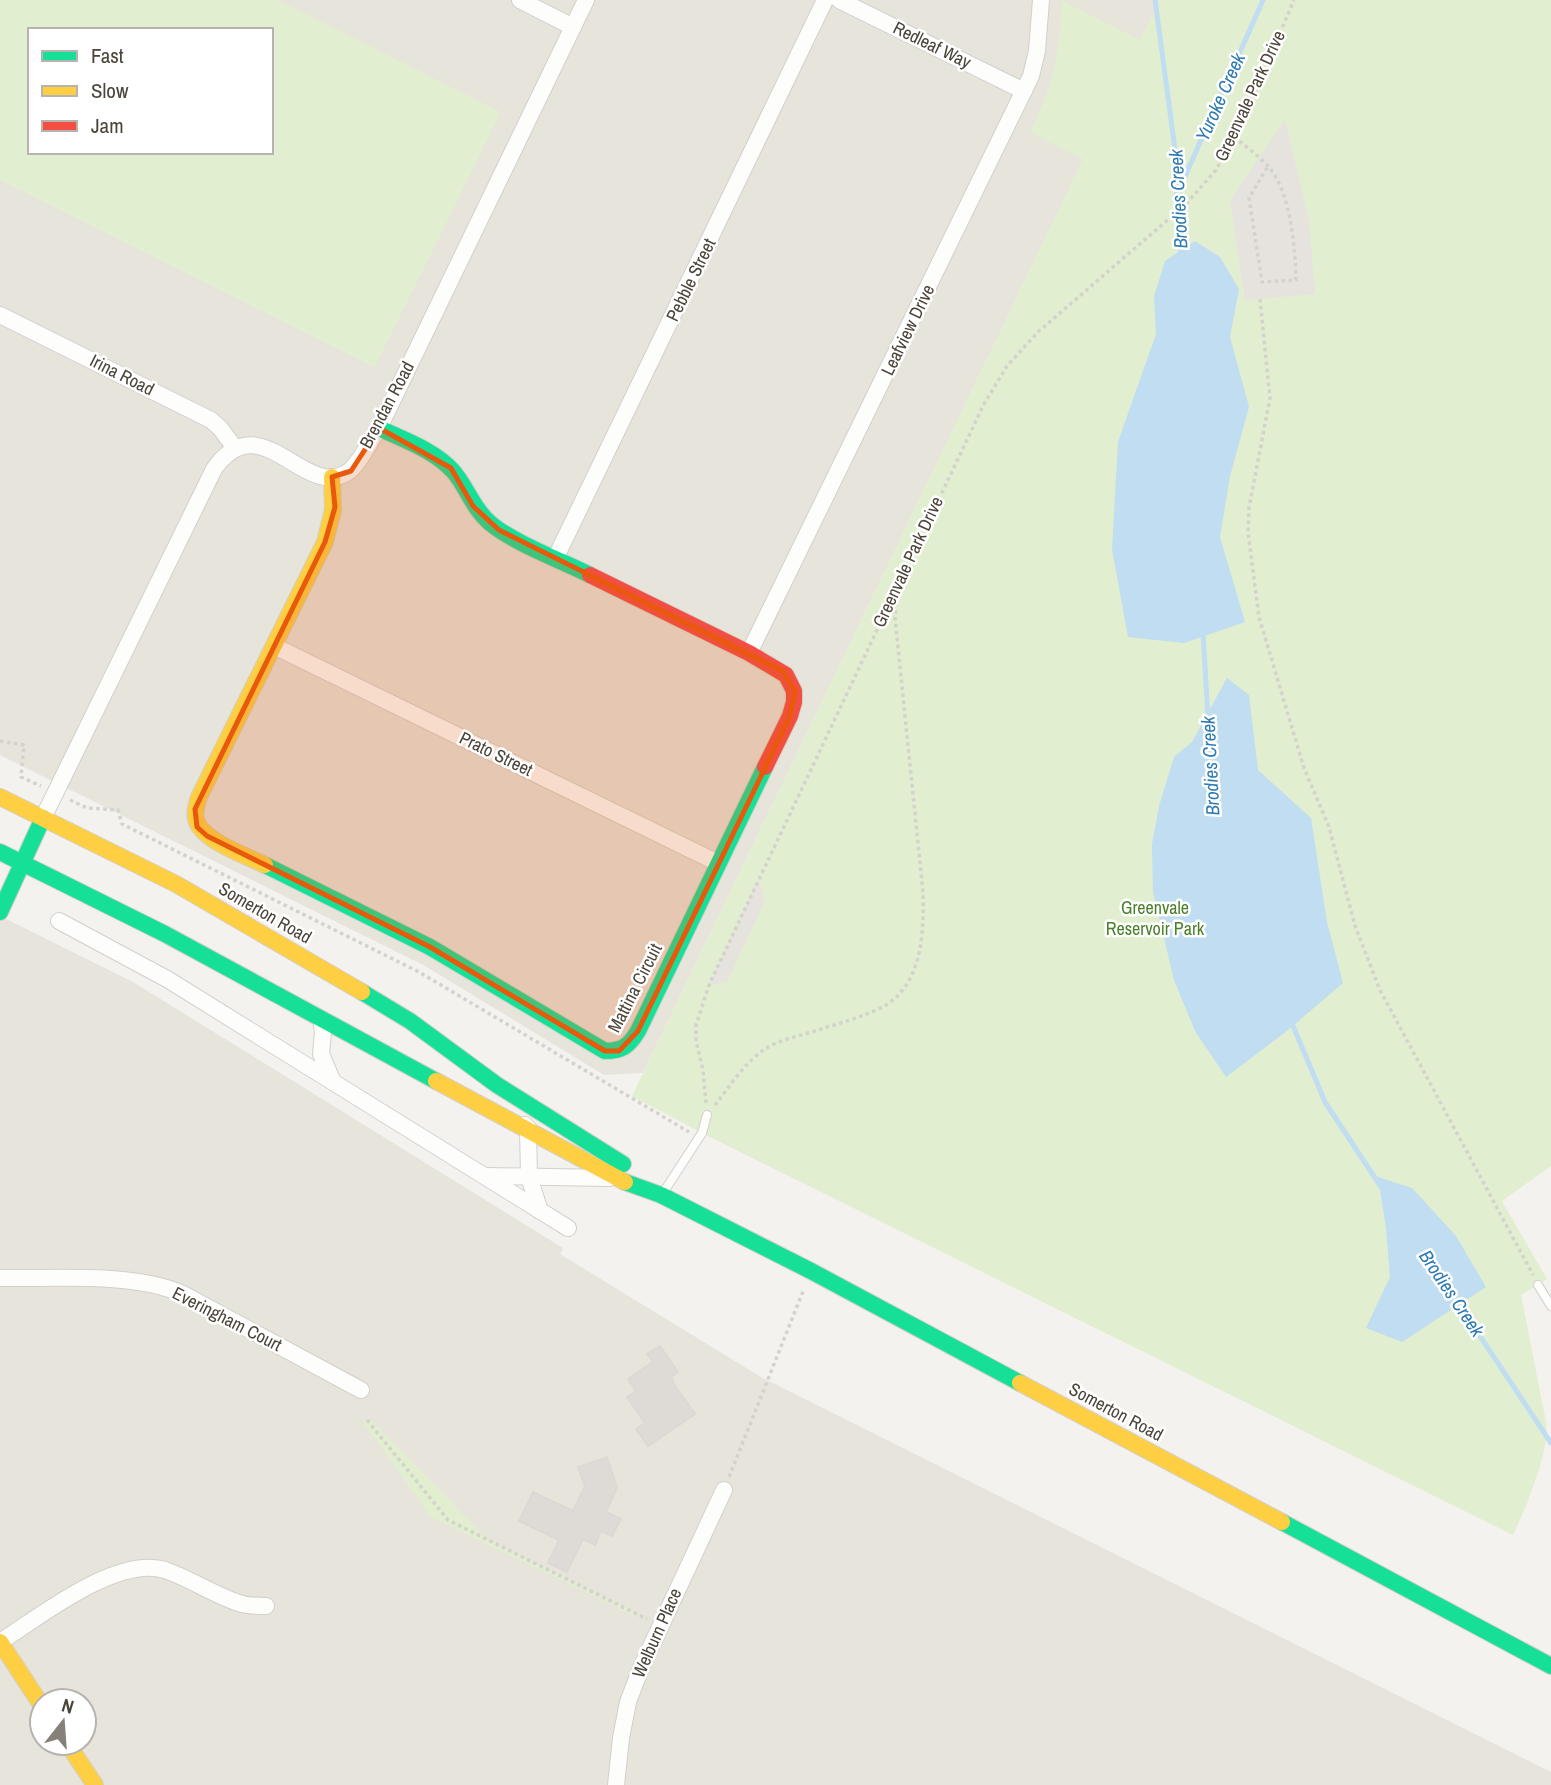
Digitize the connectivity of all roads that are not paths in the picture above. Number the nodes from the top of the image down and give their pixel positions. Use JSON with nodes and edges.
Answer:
{"nodes":[{"id":1,"x":520,"y":0,"type":"edge"},
{"id":2,"x":586,"y":0,"type":"edge"},
{"id":3,"x":825,"y":0,"type":"edge"},
{"id":4,"x":839,"y":0,"type":"edge"},
{"id":5,"x":1041,"y":0,"type":"edge"},
{"id":6,"x":573,"y":27,"type":"junction"},
{"id":7,"x":1024,"y":91,"type":"junction"},
{"id":8,"x":0,"y":315,"type":"edge"},
{"id":9,"x":379,"y":428,"type":"junction"},
{"id":10,"x":234,"y":447,"type":"junction"},
{"id":11,"x":332,"y":477,"type":"junction"},
{"id":12,"x":555,"y":559,"type":"junction"},
{"id":13,"x":274,"y":646,"type":"junction"},
{"id":14,"x":749,"y":653,"type":"junction"},
{"id":15,"x":0,"y":797,"type":"edge"},
{"id":16,"x":43,"y":818,"type":"junction"},
{"id":17,"x":0,"y":852,"type":"edge"},
{"id":18,"x":21,"y":862,"type":"junction"},
{"id":19,"x":718,"y":863,"type":"junction"},
{"id":20,"x":0,"y":912,"type":"edge"},
{"id":21,"x":59,"y":921,"type":"dead end"},
{"id":22,"x":321,"y":1018,"type":"junction"},
{"id":23,"x":333,"y":1082,"type":"junction"},
{"id":24,"x":497,"y":1085,"type":"junction"},
{"id":25,"x":707,"y":1115,"type":"road end"},
{"id":26,"x":528,"y":1128,"type":"junction"},
{"id":27,"x":485,"y":1176,"type":"junction"},
{"id":28,"x":529,"y":1177,"type":"junction"},
{"id":29,"x":615,"y":1178,"type":"junction"},
{"id":30,"x":661,"y":1195,"type":"junction"},
{"id":31,"x":540,"y":1211,"type":"junction"},
{"id":32,"x":568,"y":1228,"type":"dead end"},
{"id":33,"x":0,"y":1278,"type":"edge"},
{"id":34,"x":1538,"y":1284,"type":"road end"},
{"id":35,"x":1551,"y":1306,"type":"edge"},
{"id":36,"x":361,"y":1390,"type":"dead end"},
{"id":37,"x":724,"y":1490,"type":"road end"},
{"id":38,"x":266,"y":1606,"type":"dead end"},
{"id":39,"x":0,"y":1642,"type":"edge"},
{"id":40,"x":1551,"y":1665,"type":"edge"},
{"id":41,"x":30,"y":1687,"type":"edge"},
{"id":42,"x":76,"y":1757,"type":"edge"},
{"id":43,"x":95,"y":1785,"type":"edge"},
{"id":44,"x":616,"y":1785,"type":"edge"}],
"edges":[{"from":1,"to":6,"type":"street"},
{"from":2,"to":6,"type":"street","name":"Brendan Road"},
{"from":3,"to":12,"type":"street","name":"Pebble Street"},
{"from":4,"to":7,"type":"street","name":"Redleaf Way"},
{"from":5,"to":7,"type":"street","name":"Leafview Drive"},
{"from":6,"to":9,"type":"street","name":"Brendan Road"},
{"from":7,"to":14,"type":"street","name":"Leafview Drive"},
{"from":8,"to":10,"type":"street","name":"Irina Road"},
{"from":9,"to":11,"type":"street","name":"Brendan Road"},
{"from":9,"to":12,"type":"main road","name":"Mattina Circuit"},
{"from":10,"to":11,"type":"street"},
{"from":10,"to":16,"type":"street"},
{"from":11,"to":13,"type":"main road","name":"Mattina Circuit"},
{"from":12,"to":14,"type":"main road","name":"Mattina Circuit"},
{"from":13,"to":19,"type":"street","name":"Prato Street"},
{"from":13,"to":19,"type":"main road","name":"Mattina Circuit"},
{"from":14,"to":19,"type":"main road","name":"Mattina Circuit"},
{"from":15,"to":16,"type":"main road","name":"Somerton Road"},
{"from":16,"to":18,"type":"main road"},
{"from":16,"to":24,"type":"main road","name":"Somerton Road"},
{"from":17,"to":18,"type":"main road","name":"Somerton Road"},
{"from":18,"to":20,"type":"main road"},
{"from":18,"to":22,"type":"main road","name":"Somerton Road"},
{"from":21,"to":23,"type":"street"},
{"from":22,"to":23,"type":"street"},
{"from":22,"to":26,"type":"main road","name":"Somerton Road"},
{"from":23,"to":27,"type":"street"},
{"from":24,"to":26,"type":"street","name":"Somerton Road"},
{"from":24,"to":30,"type":"main road","name":"Somerton Road"},
{"from":25,"to":30,"type":"lane"},
{"from":26,"to":28,"type":"street"},
{"from":26,"to":29,"type":"main road","name":"Somerton Road"},
{"from":27,"to":28,"type":"street","name":"Somerton Road"},
{"from":27,"to":31,"type":"street"},
{"from":28,"to":29,"type":"street","name":"Somerton Road"},
{"from":28,"to":31,"type":"street"},
{"from":29,"to":30,"type":"main road","name":"Somerton Road"},
{"from":30,"to":40,"type":"main road","name":"Somerton Road"},
{"from":31,"to":32,"type":"street"},
{"from":33,"to":36,"type":"street","name":"Everingham Court"},
{"from":34,"to":35,"type":"lane"},
{"from":37,"to":44,"type":"street","name":"Welburn Place"},
{"from":38,"to":39,"type":"street"},
{"from":39,"to":41,"type":"main road"},
{"from":42,"to":43,"type":"main road"}]}
